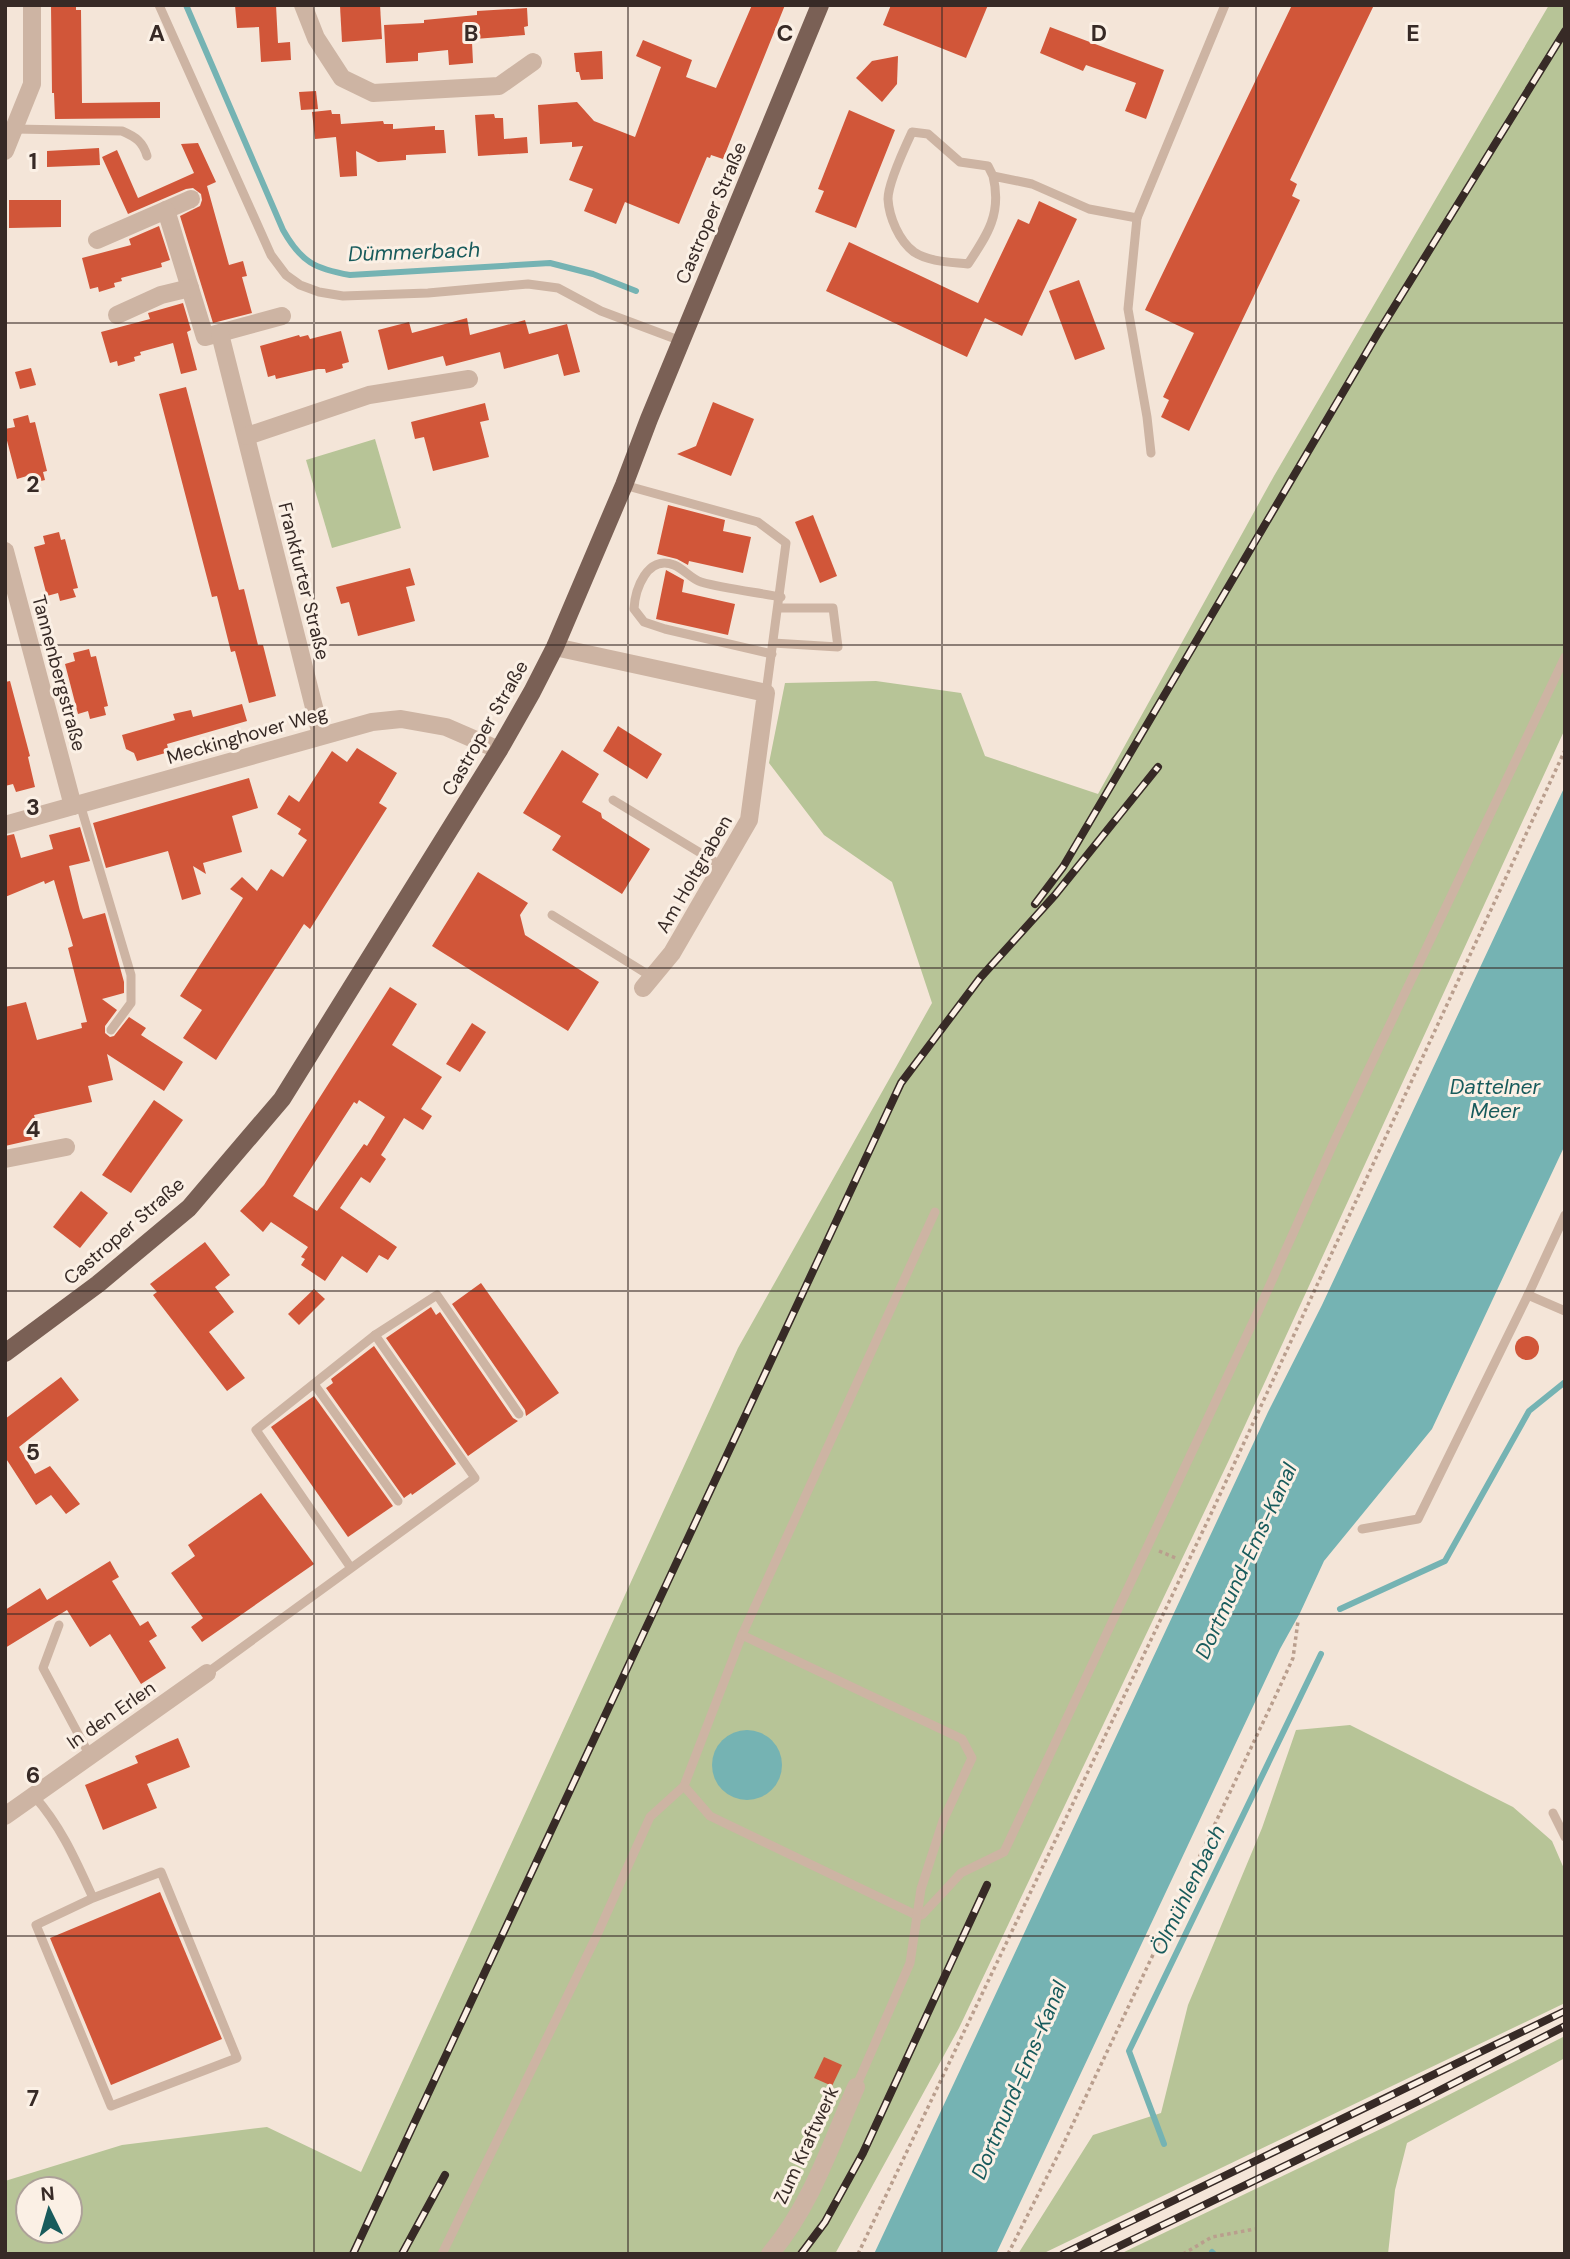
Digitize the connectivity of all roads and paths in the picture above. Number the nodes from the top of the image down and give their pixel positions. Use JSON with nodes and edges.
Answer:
{"nodes":[{"id":1,"x":32,"y":5,"type":"edge"},
{"id":2,"x":159,"y":5,"type":"edge"},
{"id":3,"x":303,"y":5,"type":"edge"},
{"id":4,"x":820,"y":5,"type":"edge"},
{"id":5,"x":1225,"y":5,"type":"edge"},
{"id":6,"x":533,"y":62,"type":"dead end"},
{"id":7,"x":14,"y":129,"type":"junction"},
{"id":8,"x":5,"y":151,"type":"edge"},
{"id":9,"x":147,"y":156,"type":"dead end"},
{"id":10,"x":993,"y":176,"type":"junction"},
{"id":11,"x":191,"y":199,"type":"dead end"},
{"id":12,"x":166,"y":210,"type":"junction"},
{"id":13,"x":1137,"y":218,"type":"junction"},
{"id":14,"x":97,"y":240,"type":"dead end"},
{"id":15,"x":190,"y":288,"type":"junction"},
{"id":16,"x":117,"y":315,"type":"dead end"},
{"id":17,"x":282,"y":316,"type":"dead end"},
{"id":18,"x":220,"y":334,"type":"junction"},
{"id":19,"x":681,"y":341,"type":"junction"},
{"id":20,"x":469,"y":379,"type":"dead end"},
{"id":21,"x":247,"y":436,"type":"junction"},
{"id":22,"x":1151,"y":453,"type":"dead end"},
{"id":23,"x":624,"y":485,"type":"junction"},
{"id":24,"x":5,"y":551,"type":"edge"},
{"id":25,"x":781,"y":597,"type":"junction"},
{"id":26,"x":779,"y":608,"type":"junction"},
{"id":27,"x":555,"y":647,"type":"junction"},
{"id":28,"x":773,"y":648,"type":"junction"},
{"id":29,"x":1565,"y":657,"type":"edge"},
{"id":30,"x":766,"y":693,"type":"junction"},
{"id":31,"x":321,"y":735,"type":"junction"},
{"id":32,"x":499,"y":750,"type":"junction"},
{"id":33,"x":1565,"y":750,"type":"edge"},
{"id":34,"x":613,"y":800,"type":"dead end"},
{"id":35,"x":76,"y":805,"type":"junction"},
{"id":36,"x":5,"y":825,"type":"edge"},
{"id":37,"x":722,"y":867,"type":"junction"},
{"id":38,"x":552,"y":915,"type":"dead end"},
{"id":39,"x":648,"y":982,"type":"joint"},
{"id":40,"x":111,"y":1030,"type":"dead end"},
{"id":41,"x":66,"y":1147,"type":"dead end"},
{"id":42,"x":5,"y":1159,"type":"edge"},
{"id":43,"x":935,"y":1212,"type":"dead end"},
{"id":44,"x":1565,"y":1215,"type":"edge"},
{"id":45,"x":1528,"y":1294,"type":"junction"},
{"id":46,"x":1565,"y":1311,"type":"edge"},
{"id":47,"x":375,"y":1335,"type":"junction"},
{"id":48,"x":5,"y":1353,"type":"edge"},
{"id":49,"x":314,"y":1384,"type":"junction"},
{"id":50,"x":519,"y":1415,"type":"dead end"},
{"id":51,"x":398,"y":1501,"type":"dead end"},
{"id":52,"x":1362,"y":1529,"type":"dead end"},
{"id":53,"x":1148,"y":1547,"type":"junction"},
{"id":54,"x":1178,"y":1559,"type":"dead end"},
{"id":55,"x":351,"y":1568,"type":"junction"},
{"id":56,"x":1298,"y":1622,"type":"dead end"},
{"id":57,"x":59,"y":1625,"type":"dead end"},
{"id":58,"x":742,"y":1635,"type":"junction"},
{"id":59,"x":207,"y":1673,"type":"joint"},
{"id":60,"x":90,"y":1756,"type":"junction"},
{"id":61,"x":684,"y":1786,"type":"junction"},
{"id":62,"x":34,"y":1796,"type":"junction"},
{"id":63,"x":1553,"y":1813,"type":"dead end"},
{"id":64,"x":5,"y":1816,"type":"edge"},
{"id":65,"x":1565,"y":1836,"type":"edge"},
{"id":66,"x":93,"y":1898,"type":"junction"},
{"id":67,"x":916,"y":1915,"type":"junction"},
{"id":68,"x":856,"y":2087,"type":"joint"},
{"id":69,"x":1255,"y":2229,"type":"dead end"},
{"id":70,"x":442,"y":2254,"type":"edge"},
{"id":71,"x":770,"y":2254,"type":"edge"},
{"id":72,"x":858,"y":2254,"type":"edge"},
{"id":73,"x":1008,"y":2254,"type":"edge"},
{"id":74,"x":1183,"y":2254,"type":"edge"}],
"edges":[{"from":1,"to":7,"type":"street"},
{"from":2,"to":19,"type":"lane"},
{"from":3,"to":6,"type":"street"},
{"from":4,"to":19,"type":"main road","name":"Castroper Straße"},
{"from":5,"to":13,"type":"lane"},
{"from":7,"to":8,"type":"street"},
{"from":7,"to":9,"type":"lane"},
{"from":10,"to":10,"type":"lane"},
{"from":10,"to":13,"type":"lane"},
{"from":11,"to":12,"type":"street"},
{"from":12,"to":14,"type":"street"},
{"from":12,"to":15,"type":"street"},
{"from":13,"to":22,"type":"lane"},
{"from":15,"to":16,"type":"street"},
{"from":15,"to":18,"type":"street"},
{"from":17,"to":18,"type":"street"},
{"from":18,"to":21,"type":"street","name":"Frankfurter Straße"},
{"from":19,"to":23,"type":"main road","name":"Castroper Straße"},
{"from":20,"to":21,"type":"street"},
{"from":21,"to":31,"type":"street","name":"Frankfurter Straße"},
{"from":23,"to":25,"type":"lane"},
{"from":23,"to":27,"type":"main road","name":"Castroper Straße"},
{"from":24,"to":35,"type":"street","name":"Tannenbergstraße"},
{"from":25,"to":26,"type":"lane"},
{"from":25,"to":28,"type":"lane"},
{"from":26,"to":28,"type":"lane"},
{"from":26,"to":28,"type":"lane"},
{"from":27,"to":30,"type":"street"},
{"from":27,"to":32,"type":"main road","name":"Castroper Straße"},
{"from":28,"to":30,"type":"lane"},
{"from":29,"to":53,"type":"lane"},
{"from":30,"to":37,"type":"street","name":"Am Holtgraben"},
{"from":31,"to":32,"type":"street","name":"Meckinghover Weg"},
{"from":31,"to":35,"type":"street","name":"Meckinghover Weg"},
{"from":32,"to":48,"type":"main road","name":"Castroper Straße"},
{"from":33,"to":72,"type":"path"},
{"from":34,"to":37,"type":"lane"},
{"from":35,"to":36,"type":"street","name":"Meckinghover Weg"},
{"from":35,"to":40,"type":"lane"},
{"from":37,"to":39,"type":"street","name":"Am Holtgraben"},
{"from":38,"to":39,"type":"lane"},
{"from":41,"to":42,"type":"street"},
{"from":43,"to":58,"type":"lane"},
{"from":44,"to":45,"type":"lane"},
{"from":45,"to":46,"type":"lane"},
{"from":45,"to":52,"type":"lane"},
{"from":47,"to":49,"type":"lane"},
{"from":47,"to":50,"type":"lane"},
{"from":47,"to":55,"type":"lane"},
{"from":49,"to":51,"type":"lane"},
{"from":49,"to":55,"type":"lane"},
{"from":53,"to":54,"type":"path"},
{"from":53,"to":67,"type":"lane"},
{"from":55,"to":59,"type":"lane"},
{"from":56,"to":73,"type":"path"},
{"from":57,"to":60,"type":"lane"},
{"from":58,"to":61,"type":"lane"},
{"from":58,"to":67,"type":"lane"},
{"from":59,"to":60,"type":"street","name":"In den Erlen"},
{"from":60,"to":62,"type":"street","name":"In den Erlen"},
{"from":61,"to":67,"type":"lane"},
{"from":61,"to":70,"type":"lane"},
{"from":62,"to":64,"type":"street","name":"In den Erlen"},
{"from":62,"to":66,"type":"lane"},
{"from":63,"to":65,"type":"lane"},
{"from":66,"to":66,"type":"lane"},
{"from":67,"to":68,"type":"lane"},
{"from":68,"to":71,"type":"street","name":"Zum Kraftwerk"},
{"from":69,"to":74,"type":"path"}]}
